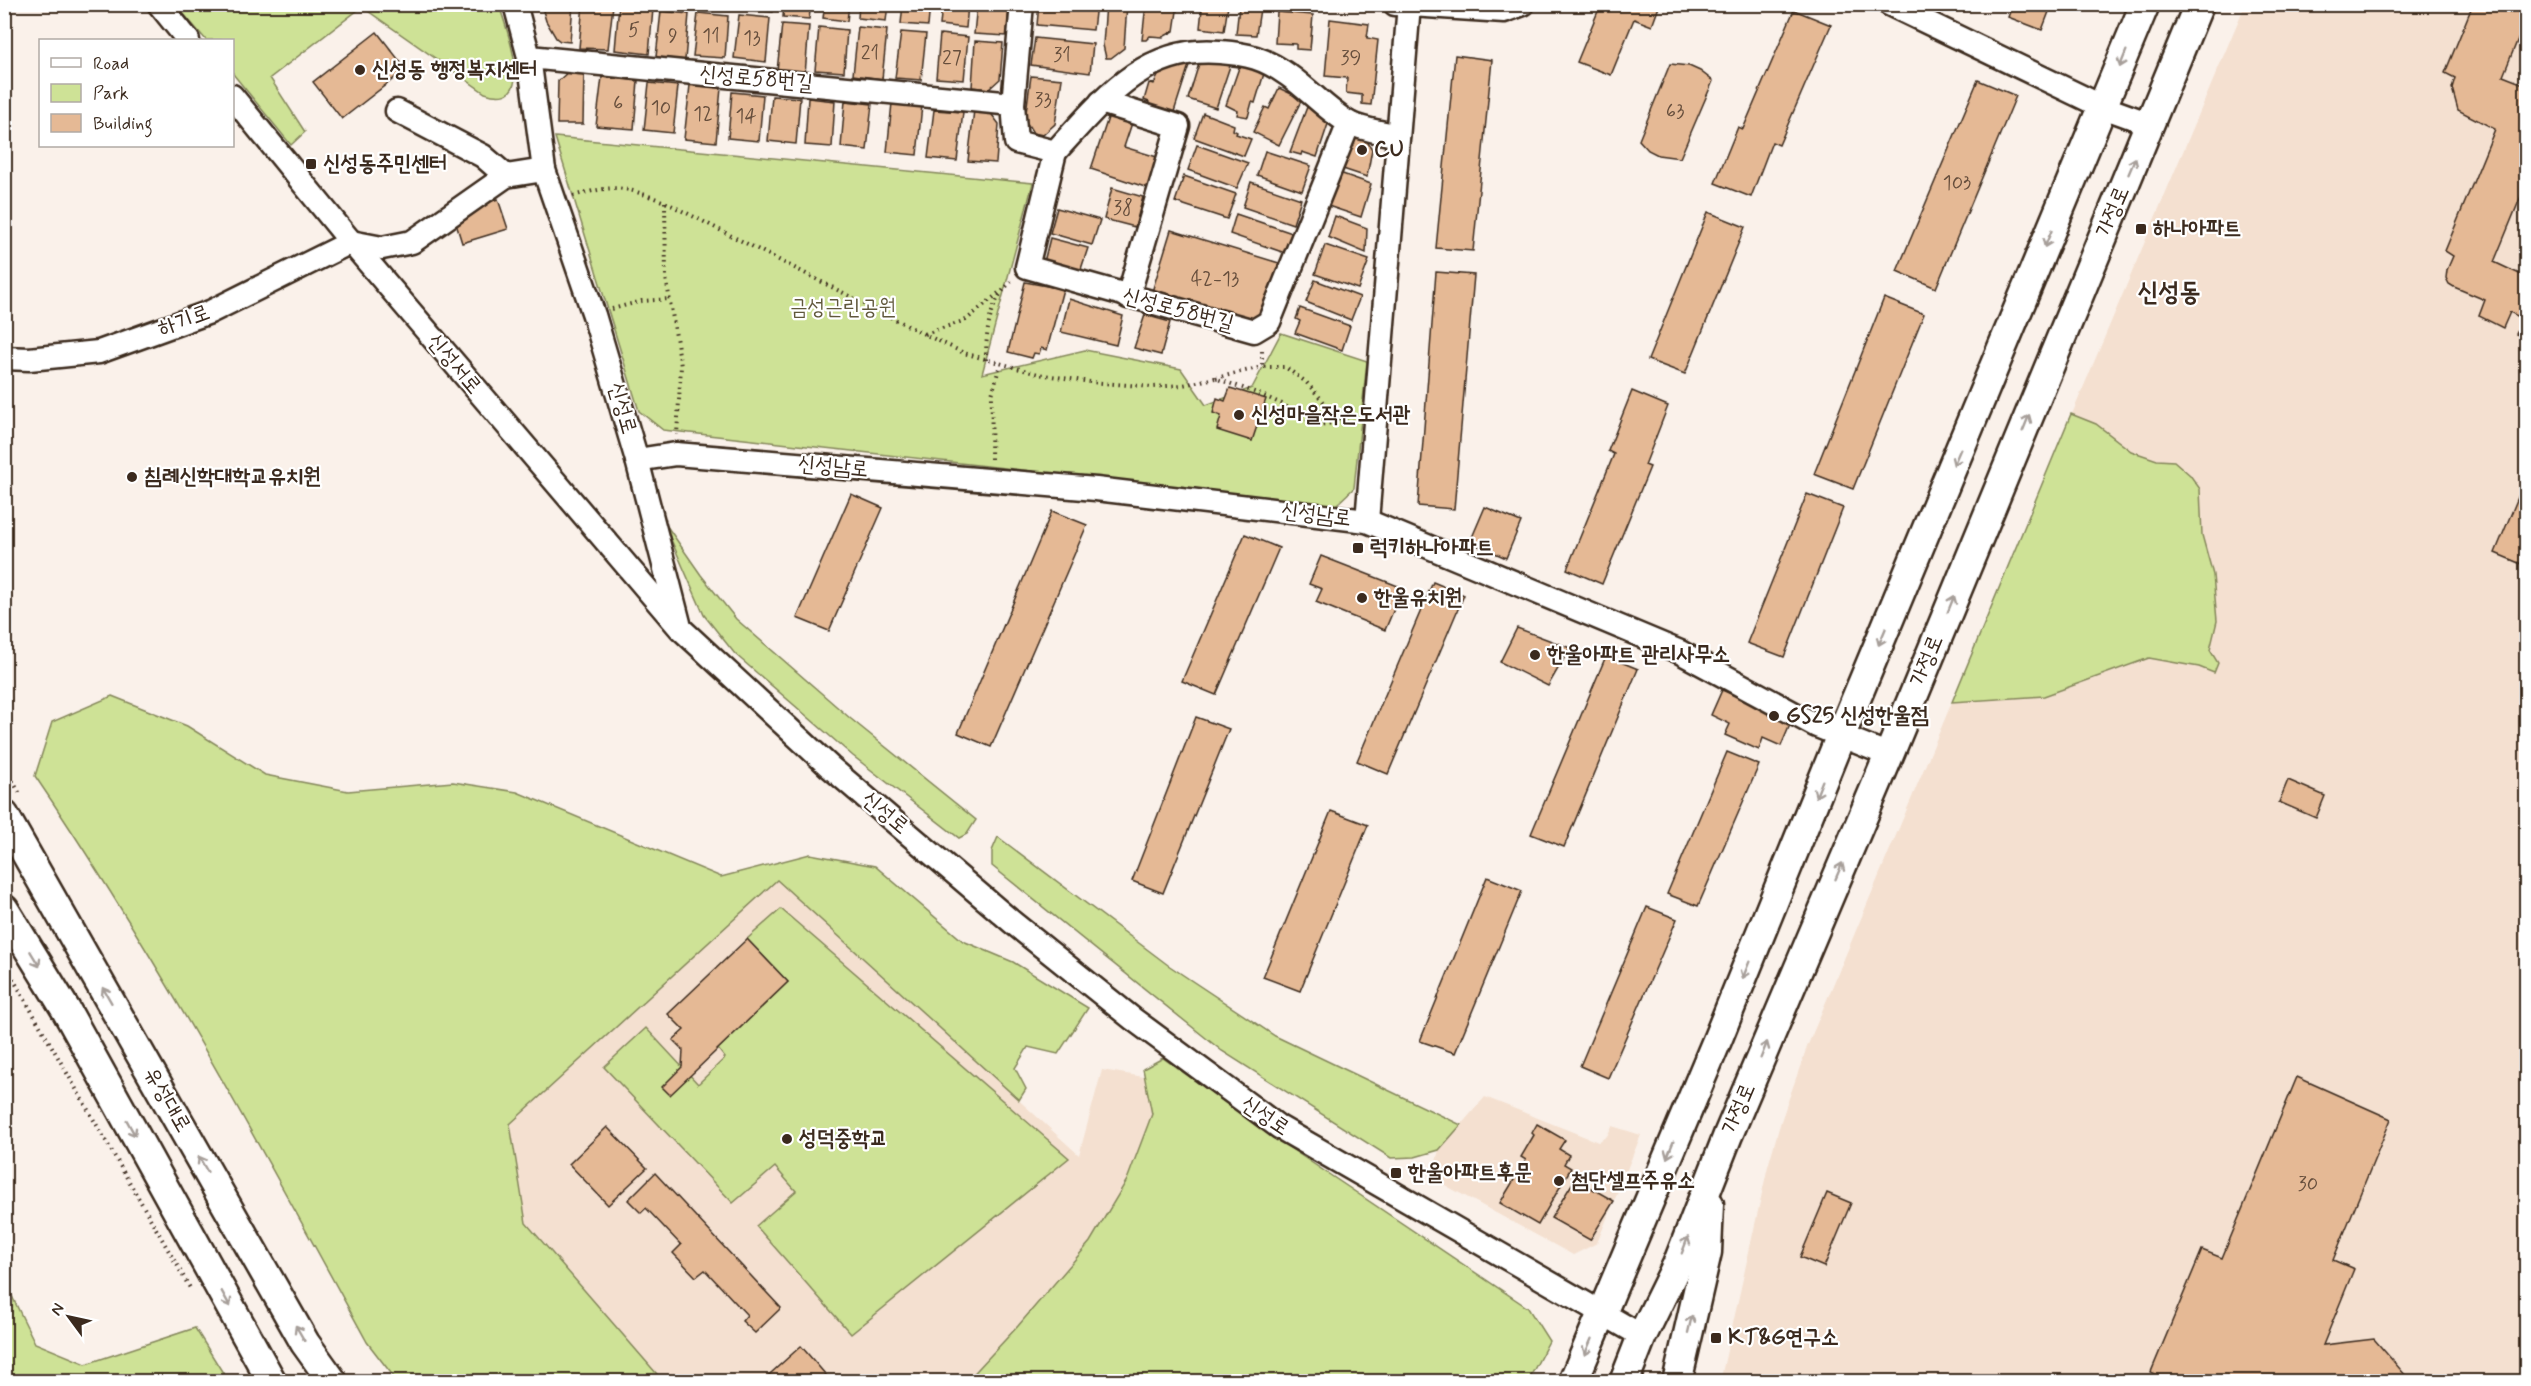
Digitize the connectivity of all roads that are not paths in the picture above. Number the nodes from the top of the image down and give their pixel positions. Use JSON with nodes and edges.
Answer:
{"nodes":[{"id":1,"x":159,"y":4,"type":"edge"},
{"id":2,"x":515,"y":4,"type":"edge"},
{"id":3,"x":1022,"y":4,"type":"edge"},
{"id":4,"x":1522,"y":4,"type":"edge"},
{"id":5,"x":1889,"y":4,"type":"edge"},
{"id":6,"x":2145,"y":4,"type":"edge"},
{"id":7,"x":2199,"y":4,"type":"edge"},
{"id":8,"x":1404,"y":5,"type":"edge"},
{"id":9,"x":187,"y":39,"type":"edge"},
{"id":10,"x":529,"y":57,"type":"junction"},
{"id":11,"x":234,"y":98,"type":"edge"},
{"id":12,"x":1101,"y":102,"type":"junction"},
{"id":13,"x":1013,"y":104,"type":"junction"},
{"id":14,"x":2103,"y":107,"type":"junction"},
{"id":15,"x":397,"y":111,"type":"dead end"},
{"id":16,"x":1349,"y":123,"type":"junction"},
{"id":17,"x":2150,"y":124,"type":"junction"},
{"id":18,"x":1398,"y":136,"type":"junction"},
{"id":19,"x":1055,"y":152,"type":"junction"},
{"id":20,"x":544,"y":170,"type":"junction"},
{"id":21,"x":506,"y":176,"type":"junction"},
{"id":22,"x":351,"y":242,"type":"junction"},
{"id":23,"x":1128,"y":297,"type":"junction"},
{"id":24,"x":4,"y":358,"type":"edge"},
{"id":25,"x":637,"y":460,"type":"junction"},
{"id":26,"x":1366,"y":521,"type":"junction"},
{"id":27,"x":680,"y":628,"type":"junction"},
{"id":28,"x":1841,"y":735,"type":"junction"},
{"id":29,"x":1889,"y":755,"type":"junction"},
{"id":30,"x":4,"y":815,"type":"edge"},
{"id":31,"x":4,"y":909,"type":"edge"},
{"id":32,"x":1709,"y":1182,"type":"junction"},
{"id":33,"x":1602,"y":1313,"type":"junction"},
{"id":34,"x":1642,"y":1336,"type":"junction"},
{"id":35,"x":272,"y":1382,"type":"edge"},
{"id":36,"x":333,"y":1382,"type":"edge"},
{"id":37,"x":1573,"y":1382,"type":"edge"},
{"id":38,"x":1624,"y":1382,"type":"edge"},
{"id":39,"x":1677,"y":1382,"type":"edge"}],
"edges":[{"from":1,"to":9,"type":"street"},
{"from":2,"to":10,"type":"street","name":"신성로"},
{"from":3,"to":13,"type":"street"},
{"from":4,"to":8,"type":"street","name":"신성남로"},
{"from":5,"to":14,"type":"street"},
{"from":6,"to":14,"type":"main road","one_way":true},
{"from":7,"to":17,"type":"main road","name":"가정로"},
{"from":8,"to":18,"type":"street","name":"신성남로"},
{"from":10,"to":13,"type":"street","name":"신성로58번길"},
{"from":10,"to":20,"type":"street","name":"신성로"},
{"from":11,"to":22,"type":"street","name":"신성서로"},
{"from":12,"to":16,"type":"street"},
{"from":12,"to":19,"type":"street"},
{"from":12,"to":23,"type":"street"},
{"from":13,"to":19,"type":"street"},
{"from":14,"to":17,"type":"street"},
{"from":14,"to":28,"type":"main road","one_way":true},
{"from":15,"to":21,"type":"street"},
{"from":16,"to":18,"type":"street"},
{"from":16,"to":23,"type":"street","name":"신성로58번길"},
{"from":29,"to":17,"type":"main road","name":"가정로","one_way":true},
{"from":18,"to":26,"type":"street","name":"신성남로"},
{"from":19,"to":23,"type":"street","name":"신성로58번길"},
{"from":20,"to":21,"type":"street"},
{"from":20,"to":25,"type":"street","name":"신성로"},
{"from":21,"to":22,"type":"street"},
{"from":22,"to":24,"type":"street","name":"하기로"},
{"from":22,"to":27,"type":"street","name":"신성서로"},
{"from":25,"to":26,"type":"street","name":"신성남로"},
{"from":25,"to":27,"type":"street","name":"신성로"},
{"from":26,"to":28,"type":"street"},
{"from":27,"to":33,"type":"street","name":"신성로"},
{"from":28,"to":29,"type":"street"},
{"from":28,"to":33,"type":"main road","one_way":true},
{"from":32,"to":29,"type":"main road","name":"가정로","one_way":true},
{"from":36,"to":30,"type":"main road","name":"유성대로","one_way":true},
{"from":31,"to":35,"type":"main road","name":"유성대로","one_way":true},
{"from":34,"to":32,"type":"main road","name":"가정로","one_way":true},
{"from":39,"to":32,"type":"main road","one_way":true},
{"from":33,"to":34,"type":"street","name":"신성로"},
{"from":33,"to":37,"type":"main road","one_way":true},
{"from":34,"to":38,"type":"main road","name":"가정로"}]}
